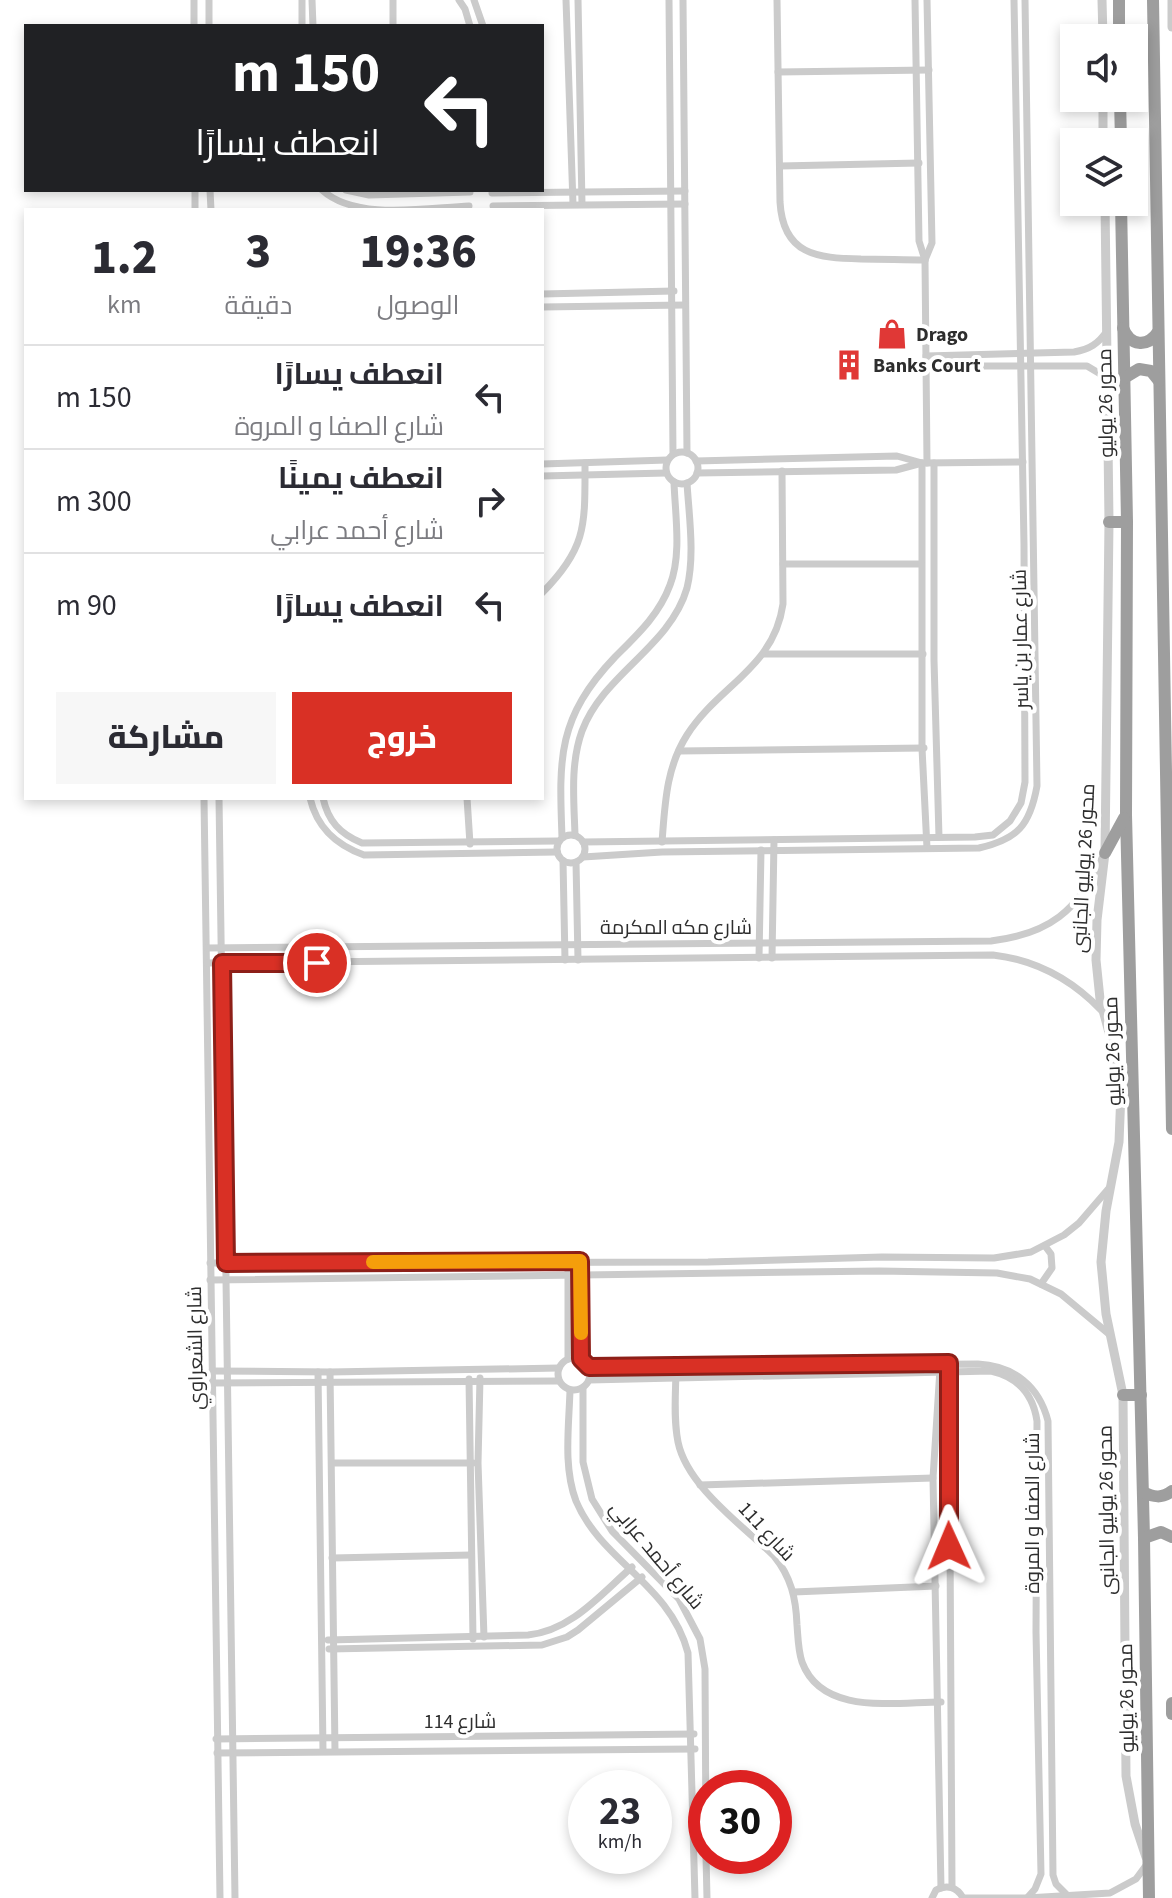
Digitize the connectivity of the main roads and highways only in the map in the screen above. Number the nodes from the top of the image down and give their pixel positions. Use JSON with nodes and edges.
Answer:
{"nodes":[{"id":1,"x":1119,"y":0,"type":"edge"},
{"id":2,"x":1153,"y":0,"type":"edge"},
{"id":3,"x":1119,"y":24,"type":"edge"},
{"id":4,"x":1121,"y":216,"type":"edge"},
{"id":5,"x":1123,"y":328,"type":"junction"},
{"id":6,"x":1158,"y":332,"type":"junction"},
{"id":7,"x":1124,"y":378,"type":"junction"},
{"id":8,"x":1159,"y":381,"type":"junction"},
{"id":9,"x":1109,"y":522,"type":"road end"},
{"id":10,"x":1127,"y":522,"type":"junction"},
{"id":11,"x":1167,"y":621,"type":"edge"},
{"id":12,"x":1126,"y":815,"type":"junction"},
{"id":13,"x":1169,"y":823,"type":"edge"},
{"id":14,"x":1105,"y":853,"type":"road end"},
{"id":15,"x":1172,"y":1129,"type":"edge"},
{"id":16,"x":1123,"y":1395,"type":"road end"},
{"id":17,"x":1141,"y":1395,"type":"junction"},
{"id":18,"x":1172,"y":1491,"type":"edge"},
{"id":19,"x":1143,"y":1492,"type":"junction"},
{"id":20,"x":1172,"y":1537,"type":"edge"},
{"id":21,"x":1144,"y":1538,"type":"junction"},
{"id":22,"x":1172,"y":1703,"type":"edge"},
{"id":23,"x":1172,"y":1714,"type":"edge"},
{"id":24,"x":1149,"y":1898,"type":"edge"}],
"edges":[{"from":1,"to":3,"type":"highway"},
{"from":2,"to":6,"type":"highway"},
{"from":4,"to":5,"type":"highway","name":"محور 26 يوليو"},
{"from":5,"to":6,"type":"highway"},
{"from":5,"to":7,"type":"highway","name":"محور 26 يوليو"},
{"from":6,"to":8,"type":"highway"},
{"from":7,"to":8,"type":"highway"},
{"from":7,"to":10,"type":"highway","name":"محور 26 يوليو"},
{"from":8,"to":11,"type":"highway"},
{"from":9,"to":10,"type":"highway"},
{"from":10,"to":12,"type":"highway","name":"محور 26 يوليو"},
{"from":11,"to":13,"type":"highway"},
{"from":12,"to":14,"type":"highway"},
{"from":12,"to":17,"type":"highway","name":"محور 26 يوليو"},
{"from":13,"to":15,"type":"highway"},
{"from":16,"to":17,"type":"highway"},
{"from":17,"to":19,"type":"highway","name":"محور 26 يوليو"},
{"from":18,"to":19,"type":"highway"},
{"from":19,"to":21,"type":"highway","name":"محور 26 يوليو"},
{"from":20,"to":21,"type":"highway"},
{"from":21,"to":24,"type":"highway","name":"محور 26 يوليو"},
{"from":22,"to":23,"type":"highway"}]}
